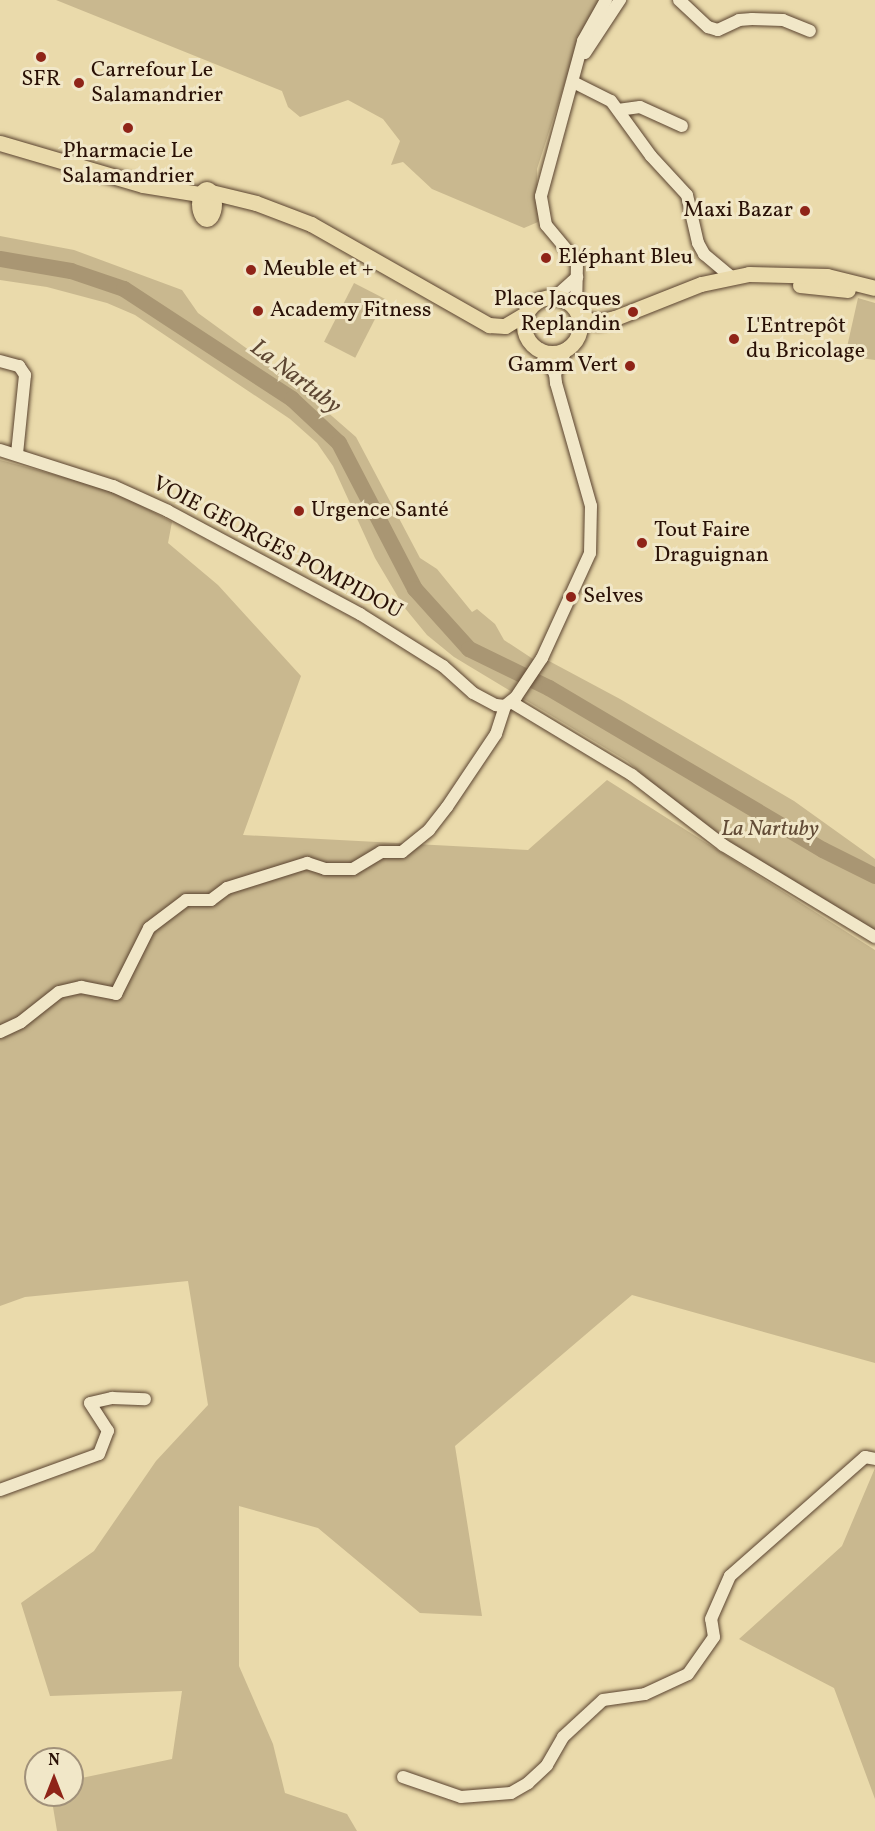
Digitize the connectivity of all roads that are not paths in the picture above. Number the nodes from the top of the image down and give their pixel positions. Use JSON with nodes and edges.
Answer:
{"nodes":[{"id":1,"x":606,"y":0,"type":"edge"},
{"id":2,"x":621,"y":0,"type":"edge"},
{"id":3,"x":679,"y":0,"type":"edge"},
{"id":4,"x":810,"y":31,"type":"dead end"},
{"id":5,"x":578,"y":65,"type":"junction"},
{"id":6,"x":573,"y":82,"type":"junction"},
{"id":7,"x":618,"y":110,"type":"junction"},
{"id":8,"x":682,"y":126,"type":"dead end"},
{"id":9,"x":0,"y":143,"type":"edge"},
{"id":10,"x":578,"y":276,"type":"junction"},
{"id":11,"x":730,"y":276,"type":"junction"},
{"id":12,"x":793,"y":279,"type":"junction"},
{"id":13,"x":690,"y":288,"type":"junction"},
{"id":14,"x":875,"y":288,"type":"edge"},
{"id":15,"x":555,"y":297,"type":"junction"},
{"id":16,"x":875,"y":297,"type":"edge"},
{"id":17,"x":527,"y":313,"type":"junction"},
{"id":18,"x":578,"y":314,"type":"junction"},
{"id":19,"x":627,"y":314,"type":"junction"},
{"id":20,"x":571,"y":344,"type":"junction"},
{"id":21,"x":540,"y":350,"type":"junction"},
{"id":22,"x":0,"y":361,"type":"edge"},
{"id":23,"x":555,"y":374,"type":"junction"},
{"id":24,"x":0,"y":450,"type":"edge"},
{"id":25,"x":17,"y":454,"type":"junction"},
{"id":26,"x":511,"y":701,"type":"junction"},
{"id":27,"x":875,"y":937,"type":"edge"},
{"id":28,"x":2,"y":1030,"type":"edge"},
{"id":29,"x":145,"y":1399,"type":"dead end"},
{"id":30,"x":875,"y":1459,"type":"edge"},
{"id":31,"x":0,"y":1490,"type":"edge"},
{"id":32,"x":403,"y":1777,"type":"dead end"}],
"edges":[{"from":1,"to":5,"type":"street"},
{"from":2,"to":5,"type":"street"},
{"from":3,"to":4,"type":"street"},
{"from":5,"to":6,"type":"street"},
{"from":6,"to":7,"type":"street"},
{"from":6,"to":10,"type":"street"},
{"from":7,"to":8,"type":"street"},
{"from":7,"to":11,"type":"street"},
{"from":9,"to":17,"type":"main road"},
{"from":10,"to":15,"type":"street"},
{"from":10,"to":18,"type":"street"},
{"from":11,"to":12,"type":"main road"},
{"from":11,"to":13,"type":"main road"},
{"from":12,"to":13,"type":"main road"},
{"from":12,"to":14,"type":"main road"},
{"from":12,"to":16,"type":"main road"},
{"from":13,"to":19,"type":"main road"},
{"from":15,"to":17,"type":"main road"},
{"from":15,"to":18,"type":"main road"},
{"from":17,"to":21,"type":"main road"},
{"from":18,"to":19,"type":"main road"},
{"from":18,"to":20,"type":"main road"},
{"from":19,"to":20,"type":"main road"},
{"from":20,"to":21,"type":"main road"},
{"from":20,"to":23,"type":"street"},
{"from":21,"to":23,"type":"street"},
{"from":22,"to":25,"type":"street"},
{"from":23,"to":26,"type":"street"},
{"from":24,"to":25,"type":"street","name":"VOIE GEORGES POMPIDOU"},
{"from":25,"to":26,"type":"street","name":"VOIE GEORGES POMPIDOU"},
{"from":26,"to":27,"type":"street","name":"VOIE GEORGES POMPIDOU"},
{"from":26,"to":28,"type":"street"},
{"from":29,"to":31,"type":"street"},
{"from":30,"to":32,"type":"street"}]}
